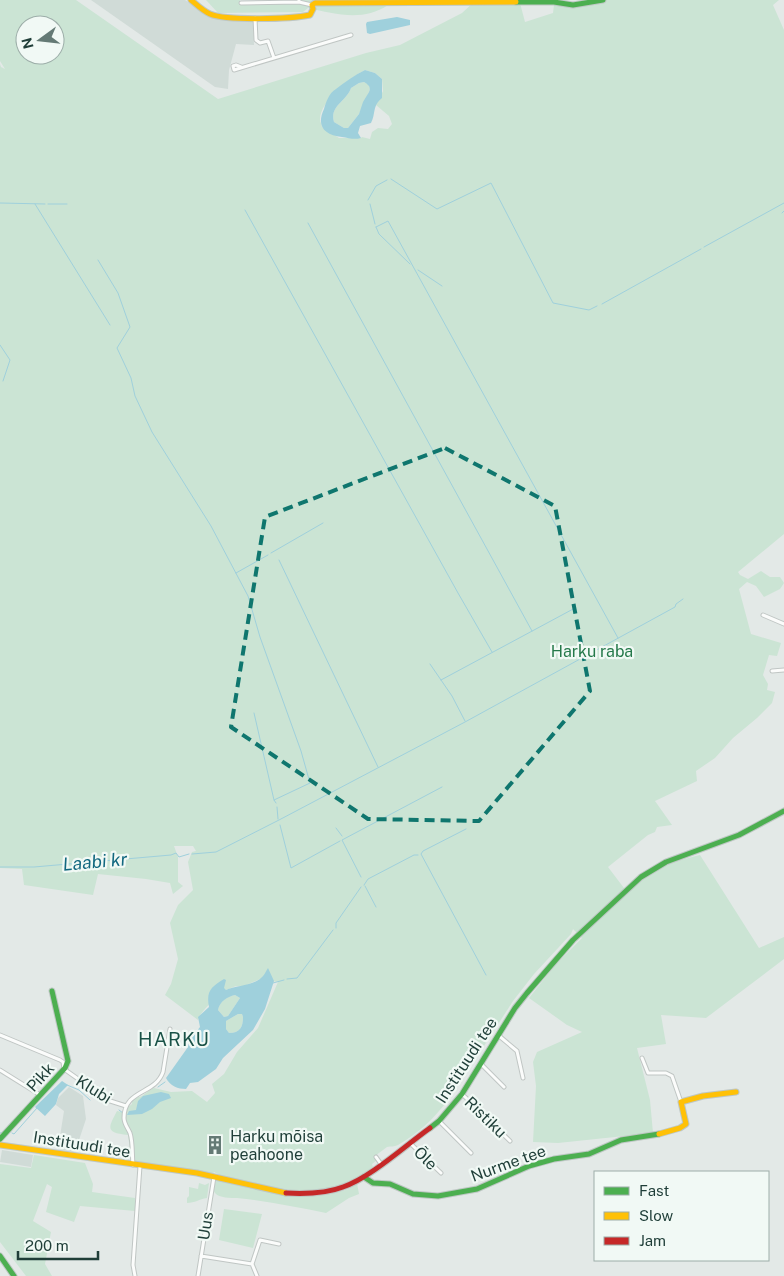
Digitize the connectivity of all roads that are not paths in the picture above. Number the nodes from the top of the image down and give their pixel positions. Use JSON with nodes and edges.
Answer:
{"nodes":[{"id":1,"x":191,"y":0,"type":"edge"},
{"id":2,"x":603,"y":0,"type":"edge"},
{"id":3,"x":299,"y":1,"type":"edge"},
{"id":4,"x":391,"y":1,"type":"edge"},
{"id":5,"x":554,"y":1,"type":"edge"},
{"id":6,"x":242,"y":3,"type":"dead end"},
{"id":7,"x":312,"y":5,"type":"junction"},
{"id":8,"x":255,"y":18,"type":"junction"},
{"id":9,"x":351,"y":34,"type":"dead end"},
{"id":10,"x":274,"y":58,"type":"junction"},
{"id":11,"x":241,"y":67,"type":"dead end"},
{"id":12,"x":763,"y":615,"type":"dead end"},
{"id":13,"x":784,"y":624,"type":"edge"},
{"id":14,"x":784,"y":670,"type":"edge"},
{"id":15,"x":772,"y":671,"type":"dead end"},
{"id":16,"x":784,"y":811,"type":"edge"},
{"id":17,"x":52,"y":991,"type":"dead end"},
{"id":18,"x":170,"y":1029,"type":"dead end"},
{"id":19,"x":0,"y":1035,"type":"edge"},
{"id":20,"x":498,"y":1035,"type":"junction"},
{"id":21,"x":642,"y":1058,"type":"dead end"},
{"id":22,"x":481,"y":1064,"type":"junction"},
{"id":23,"x":64,"y":1069,"type":"junction"},
{"id":24,"x":0,"y":1070,"type":"edge"},
{"id":25,"x":523,"y":1078,"type":"dead end"},
{"id":26,"x":504,"y":1087,"type":"dead end"},
{"id":27,"x":736,"y":1092,"type":"dead end"},
{"id":28,"x":462,"y":1094,"type":"junction"},
{"id":29,"x":40,"y":1095,"type":"junction"},
{"id":30,"x":680,"y":1102,"type":"junction"},
{"id":31,"x":126,"y":1106,"type":"junction"},
{"id":32,"x":440,"y":1121,"type":"junction"},
{"id":33,"x":0,"y":1139,"type":"edge"},
{"id":34,"x":510,"y":1140,"type":"dead end"},
{"id":35,"x":411,"y":1144,"type":"junction"},
{"id":36,"x":0,"y":1145,"type":"edge"},
{"id":37,"x":471,"y":1153,"type":"dead end"},
{"id":38,"x":376,"y":1158,"type":"dead end"},
{"id":39,"x":133,"y":1165,"type":"junction"},
{"id":40,"x":381,"y":1165,"type":"junction"},
{"id":41,"x":140,"y":1166,"type":"junction"},
{"id":42,"x":441,"y":1173,"type":"dead end"},
{"id":43,"x":364,"y":1176,"type":"junction"},
{"id":44,"x":214,"y":1177,"type":"junction"},
{"id":45,"x":279,"y":1244,"type":"dead end"},
{"id":46,"x":0,"y":1256,"type":"edge"},
{"id":47,"x":201,"y":1256,"type":"junction"},
{"id":48,"x":252,"y":1264,"type":"junction"},
{"id":49,"x":14,"y":1276,"type":"edge"},
{"id":50,"x":135,"y":1276,"type":"edge"},
{"id":51,"x":198,"y":1276,"type":"edge"},
{"id":52,"x":257,"y":1276,"type":"edge"}],
"edges":[{"from":1,"to":8,"type":"street"},
{"from":2,"to":5,"type":"street"},
{"from":3,"to":6,"type":"street"},
{"from":3,"to":7,"type":"street"},
{"from":4,"to":5,"type":"street"},
{"from":4,"to":7,"type":"street"},
{"from":7,"to":8,"type":"street"},
{"from":8,"to":10,"type":"street"},
{"from":9,"to":10,"type":"street"},
{"from":10,"to":11,"type":"street"},
{"from":12,"to":13,"type":"street"},
{"from":14,"to":15,"type":"street"},
{"from":16,"to":20,"type":"street","name":"Instituudi tee"},
{"from":17,"to":23,"type":"street","name":"Pikk"},
{"from":18,"to":31,"type":"street"},
{"from":19,"to":23,"type":"street","name":"Klubi"},
{"from":20,"to":22,"type":"street","name":"Instituudi tee"},
{"from":20,"to":25,"type":"street"},
{"from":21,"to":30,"type":"street"},
{"from":22,"to":26,"type":"street"},
{"from":22,"to":28,"type":"street","name":"Instituudi tee"},
{"from":23,"to":29,"type":"street","name":"Pikk"},
{"from":23,"to":31,"type":"street","name":"Klubi"},
{"from":24,"to":29,"type":"street"},
{"from":27,"to":30,"type":"street"},
{"from":28,"to":32,"type":"street","name":"Instituudi tee"},
{"from":28,"to":34,"type":"street","name":"Ristiku"},
{"from":29,"to":33,"type":"street","name":"Pikk"},
{"from":30,"to":43,"type":"street","name":"Nurme tee"},
{"from":31,"to":39,"type":"street"},
{"from":32,"to":35,"type":"street","name":"Instituudi tee"},
{"from":32,"to":37,"type":"street"},
{"from":35,"to":40,"type":"street","name":"Instituudi tee"},
{"from":35,"to":42,"type":"street","name":"Õle"},
{"from":36,"to":39,"type":"street","name":"Instituudi tee"},
{"from":38,"to":40,"type":"street"},
{"from":39,"to":41,"type":"street","name":"Instituudi tee"},
{"from":40,"to":43,"type":"street","name":"Instituudi tee"},
{"from":41,"to":44,"type":"street","name":"Instituudi tee"},
{"from":41,"to":50,"type":"street"},
{"from":43,"to":44,"type":"street","name":"Instituudi tee"},
{"from":44,"to":47,"type":"street","name":"Uus"},
{"from":45,"to":48,"type":"street"},
{"from":46,"to":49,"type":"street"},
{"from":47,"to":48,"type":"street"},
{"from":47,"to":51,"type":"street","name":"Uus"},
{"from":48,"to":52,"type":"street"}]}
